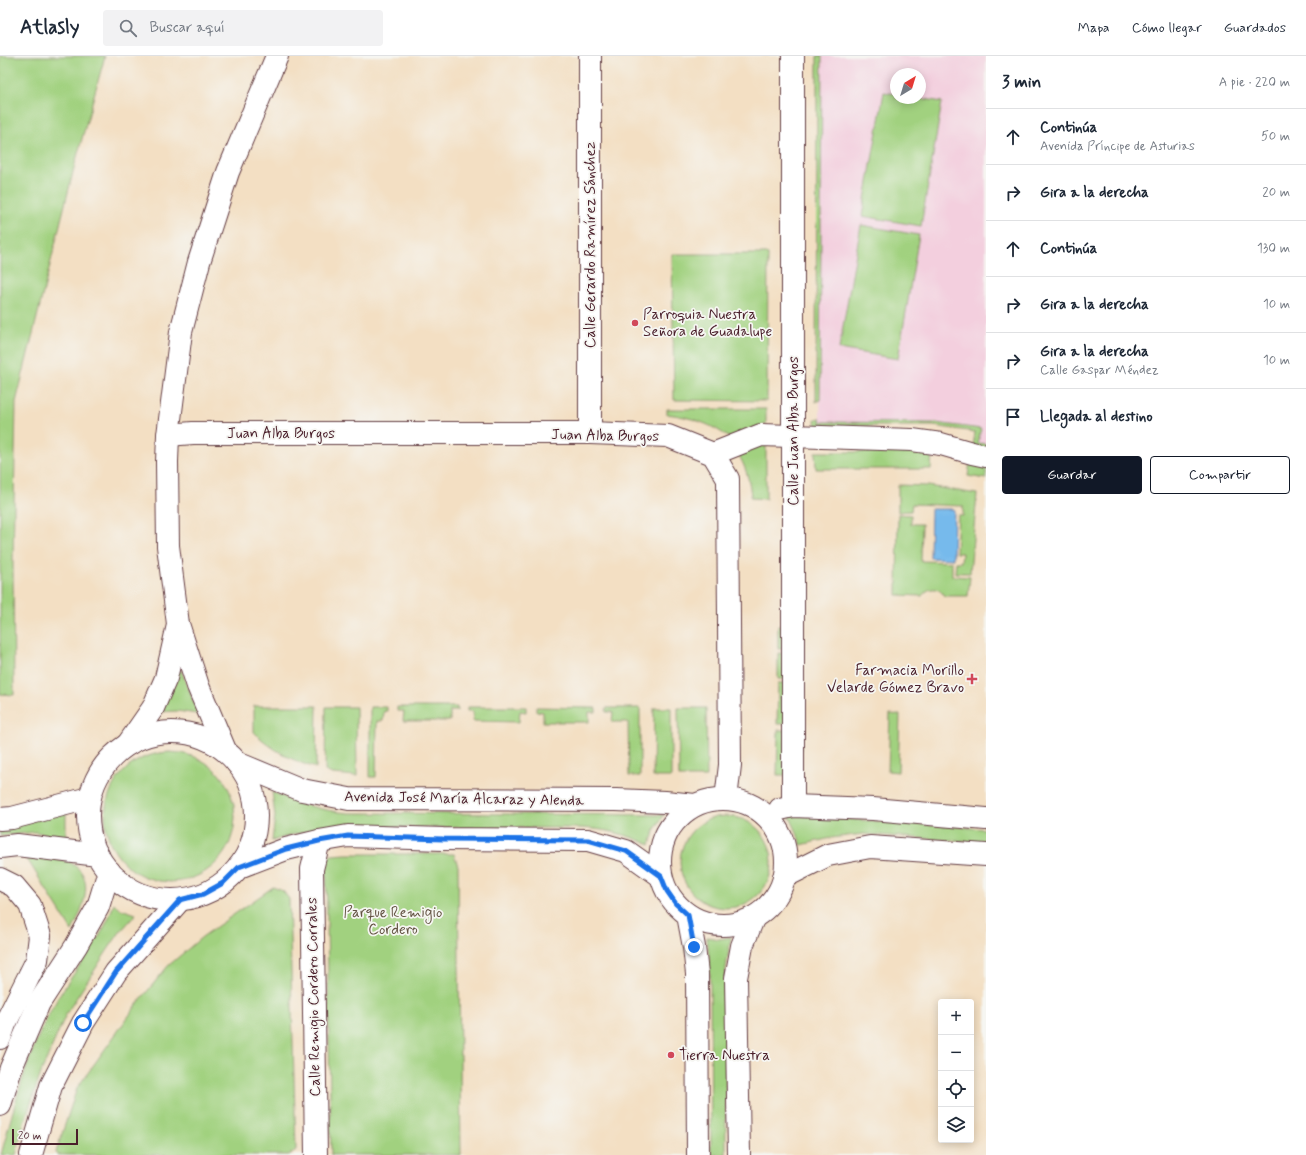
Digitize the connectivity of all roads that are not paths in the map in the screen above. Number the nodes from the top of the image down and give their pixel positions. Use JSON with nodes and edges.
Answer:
{"nodes":[{"id":1,"x":277,"y":56,"type":"edge"},
{"id":2,"x":590,"y":56,"type":"edge"},
{"id":3,"x":793,"y":56,"type":"edge"},
{"id":4,"x":590,"y":433,"type":"junction"},
{"id":5,"x":168,"y":435,"type":"junction"},
{"id":6,"x":793,"y":437,"type":"junction"},
{"id":7,"x":713,"y":454,"type":"junction"},
{"id":8,"x":986,"y":456,"type":"edge"},
{"id":9,"x":178,"y":624,"type":"junction"},
{"id":10,"x":128,"y":744,"type":"junction"},
{"id":11,"x":231,"y":757,"type":"junction"},
{"id":12,"x":89,"y":798,"type":"junction"},
{"id":13,"x":726,"y":799,"type":"junction"},
{"id":14,"x":695,"y":805,"type":"junction"},
{"id":15,"x":793,"y":806,"type":"junction"},
{"id":16,"x":763,"y":813,"type":"junction"},
{"id":17,"x":986,"y":819,"type":"edge"},
{"id":18,"x":0,"y":820,"type":"edge"},
{"id":19,"x":319,"y":841,"type":"junction"},
{"id":20,"x":0,"y":847,"type":"edge"},
{"id":21,"x":986,"y":855,"type":"edge"},
{"id":22,"x":103,"y":863,"type":"junction"},
{"id":23,"x":239,"y":867,"type":"junction"},
{"id":24,"x":661,"y":876,"type":"junction"},
{"id":25,"x":784,"y":877,"type":"junction"},
{"id":26,"x":0,"y":879,"type":"edge"},
{"id":27,"x":180,"y":900,"type":"junction"},
{"id":28,"x":688,"y":915,"type":"junction"},
{"id":29,"x":752,"y":919,"type":"junction"},
{"id":30,"x":0,"y":1038,"type":"edge"},
{"id":31,"x":0,"y":1105,"type":"edge"},
{"id":32,"x":31,"y":1155,"type":"edge"},
{"id":33,"x":316,"y":1155,"type":"edge"},
{"id":34,"x":698,"y":1155,"type":"edge"},
{"id":35,"x":739,"y":1155,"type":"edge"}],
"edges":[{"from":1,"to":5,"type":"street"},
{"from":2,"to":4,"type":"street","name":"Calle Gerardo Ramírez Sánchez"},
{"from":3,"to":6,"type":"street","name":"Calle Juan Alba Burgos"},
{"from":4,"to":5,"type":"street","name":"Juan Alba Burgos"},
{"from":4,"to":7,"type":"street","name":"Juan Alba Burgos"},
{"from":5,"to":9,"type":"street"},
{"from":6,"to":7,"type":"street"},
{"from":6,"to":8,"type":"street"},
{"from":6,"to":15,"type":"street","name":"Calle Juan Alba Burgos"},
{"from":7,"to":13,"type":"street"},
{"from":9,"to":10,"type":"street"},
{"from":9,"to":11,"type":"street"},
{"from":10,"to":11,"type":"street","name":"Avenida José María Alcaraz y Alenda"},
{"from":10,"to":12,"type":"street"},
{"from":11,"to":14,"type":"street","name":"Avenida José María Alcaraz y Alenda"},
{"from":11,"to":23,"type":"street"},
{"from":12,"to":18,"type":"street"},
{"from":12,"to":22,"type":"street"},
{"from":13,"to":14,"type":"street"},
{"from":13,"to":16,"type":"street"},
{"from":14,"to":24,"type":"street"},
{"from":15,"to":16,"type":"street"},
{"from":15,"to":17,"type":"street"},
{"from":16,"to":25,"type":"street"},
{"from":19,"to":23,"type":"street"},
{"from":19,"to":24,"type":"street"},
{"from":19,"to":33,"type":"street","name":"Calle Remigio Cordero Corrales"},
{"from":20,"to":22,"type":"street"},
{"from":21,"to":25,"type":"street"},
{"from":22,"to":27,"type":"street"},
{"from":22,"to":31,"type":"street"},
{"from":23,"to":27,"type":"street"},
{"from":24,"to":28,"type":"street"},
{"from":25,"to":29,"type":"street"},
{"from":26,"to":30,"type":"street"},
{"from":27,"to":32,"type":"street"},
{"from":28,"to":29,"type":"street"},
{"from":28,"to":34,"type":"street"},
{"from":29,"to":35,"type":"street"}]}
